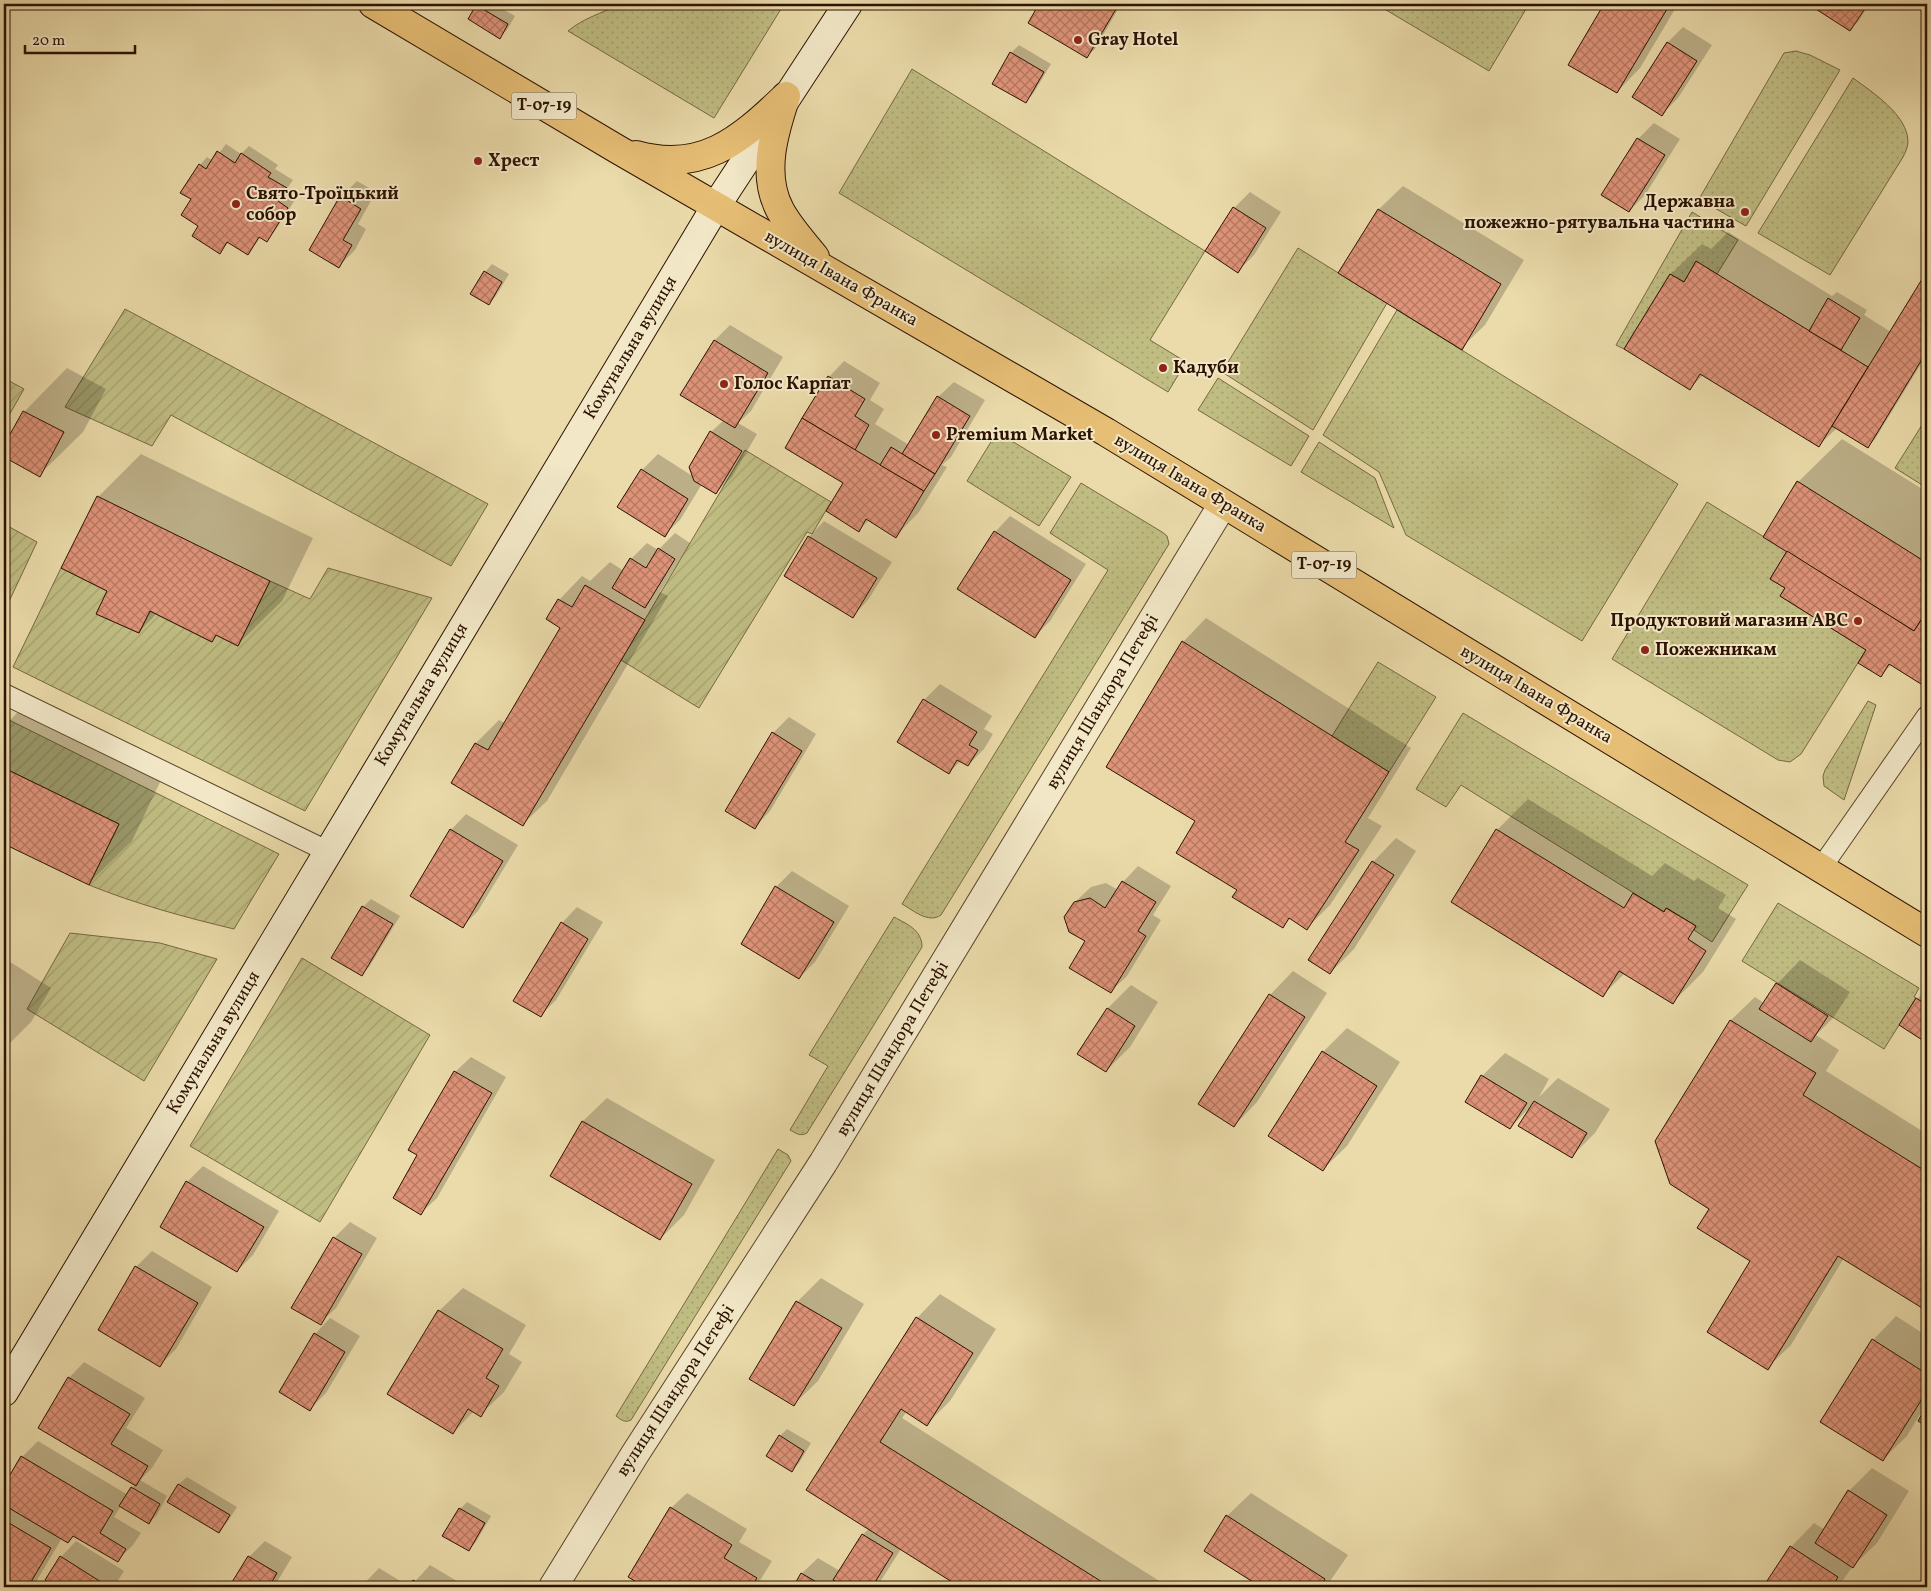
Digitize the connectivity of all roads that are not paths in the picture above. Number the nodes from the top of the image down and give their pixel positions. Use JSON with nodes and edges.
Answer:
{"nodes":[{"id":1,"x":373,"y":4,"type":"edge"},
{"id":2,"x":848,"y":4,"type":"edge"},
{"id":3,"x":786,"y":96,"type":"junction"},
{"id":4,"x":617,"y":149,"type":"junction"},
{"id":5,"x":716,"y":206,"type":"junction"},
{"id":6,"x":827,"y":271,"type":"junction"},
{"id":7,"x":1223,"y":504,"type":"junction"},
{"id":8,"x":4,"y":694,"type":"edge"},
{"id":9,"x":1927,"y":716,"type":"edge"},
{"id":10,"x":329,"y":852,"type":"junction"},
{"id":11,"x":1821,"y":868,"type":"junction"},
{"id":12,"x":1927,"y":933,"type":"edge"},
{"id":13,"x":4,"y":1392,"type":"edge"},
{"id":14,"x":554,"y":1587,"type":"edge"}],
"edges":[{"from":1,"to":4,"type":"main road","name":"вулиця Івана Франка","number":"Т-07-19"},
{"from":2,"to":3,"type":"main road","name":"Комунальна вулиця"},
{"from":3,"to":4,"type":"main road"},
{"from":3,"to":5,"type":"main road","name":"Комунальна вулиця"},
{"from":3,"to":6,"type":"main road"},
{"from":4,"to":5,"type":"main road","name":"вулиця Івана Франка","number":"Т-07-19"},
{"from":5,"to":6,"type":"main road","name":"вулиця Івана Франка","number":"Т-07-19"},
{"from":5,"to":10,"type":"main road","name":"Комунальна вулиця"},
{"from":6,"to":7,"type":"main road","name":"вулиця Івана Франка","number":"Т-07-19"},
{"from":7,"to":11,"type":"main road","name":"вулиця Івана Франка","number":"Т-07-19"},
{"from":7,"to":14,"type":"main road","name":"вулиця Шандора Петефі"},
{"from":8,"to":10,"type":"lane"},
{"from":9,"to":11,"type":"lane"},
{"from":10,"to":13,"type":"main road","name":"Комунальна вулиця"},
{"from":11,"to":12,"type":"main road","name":"вулиця Івана Франка","number":"Т-07-19"}]}
